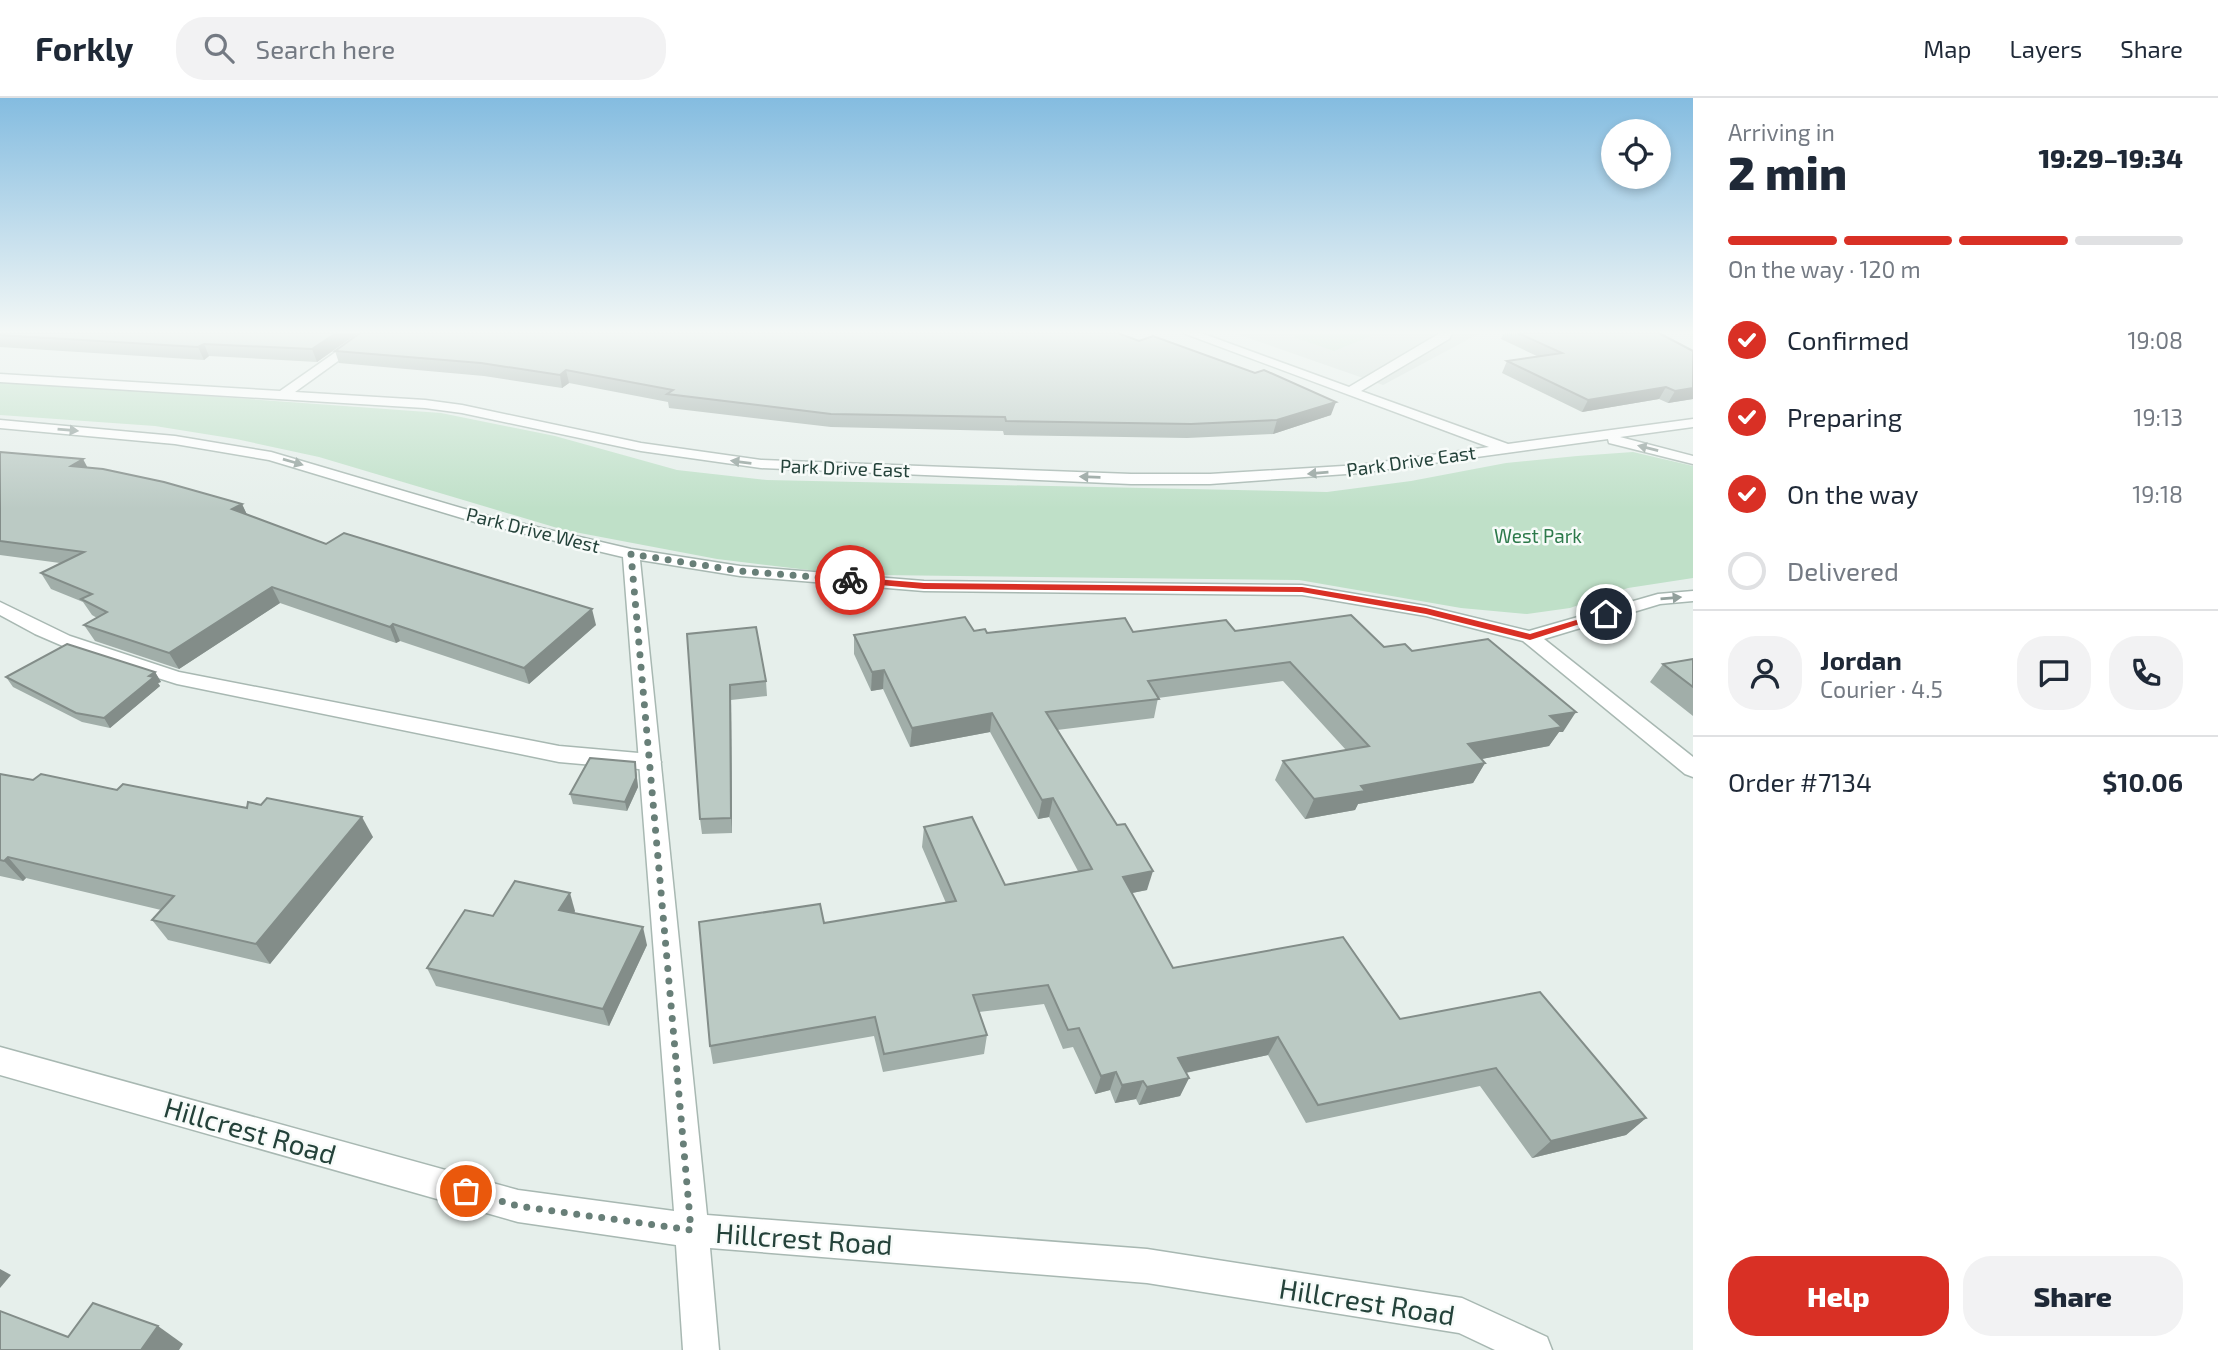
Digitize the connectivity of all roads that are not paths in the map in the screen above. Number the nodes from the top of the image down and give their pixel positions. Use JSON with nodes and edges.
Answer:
{"nodes":[{"id":1,"x":224,"y":391,"type":"edge"},
{"id":2,"x":289,"y":391,"type":"edge"},
{"id":3,"x":1352,"y":391,"type":"edge"},
{"id":4,"x":284,"y":395,"type":"junction"},
{"id":5,"x":0,"y":424,"type":"edge"},
{"id":6,"x":1693,"y":424,"type":"edge"},
{"id":7,"x":1602,"y":437,"type":"junction"},
{"id":8,"x":1507,"y":448,"type":"junction"},
{"id":9,"x":1693,"y":460,"type":"edge"},
{"id":10,"x":631,"y":554,"type":"junction"},
{"id":11,"x":1693,"y":596,"type":"edge"},
{"id":12,"x":0,"y":607,"type":"edge"},
{"id":13,"x":1530,"y":637,"type":"junction"},
{"id":14,"x":650,"y":762,"type":"junction"},
{"id":15,"x":1693,"y":769,"type":"edge"},
{"id":16,"x":0,"y":1061,"type":"edge"},
{"id":17,"x":691,"y":1230,"type":"junction"},
{"id":18,"x":701,"y":1350,"type":"edge"},
{"id":19,"x":1534,"y":1350,"type":"edge"}],
"edges":[{"from":1,"to":4,"type":"street","name":"Park Drive East"},
{"from":2,"to":4,"type":"street"},
{"from":3,"to":8,"type":"street"},
{"from":8,"to":4,"type":"street","name":"Park Drive East","one_way":true},
{"from":5,"to":10,"type":"street","name":"Park Drive West","one_way":true},
{"from":6,"to":7,"type":"street","name":"Park Drive East"},
{"from":7,"to":8,"type":"street","name":"Park Drive East"},
{"from":9,"to":7,"type":"street","one_way":true},
{"from":10,"to":13,"type":"street","name":"Park Drive West"},
{"from":10,"to":14,"type":"street"},
{"from":13,"to":11,"type":"street","one_way":true},
{"from":12,"to":14,"type":"street"},
{"from":13,"to":15,"type":"street"},
{"from":14,"to":17,"type":"street"},
{"from":16,"to":17,"type":"street","name":"Hillcrest Road"},
{"from":17,"to":18,"type":"street"},
{"from":17,"to":19,"type":"street","name":"Hillcrest Road"}]}
